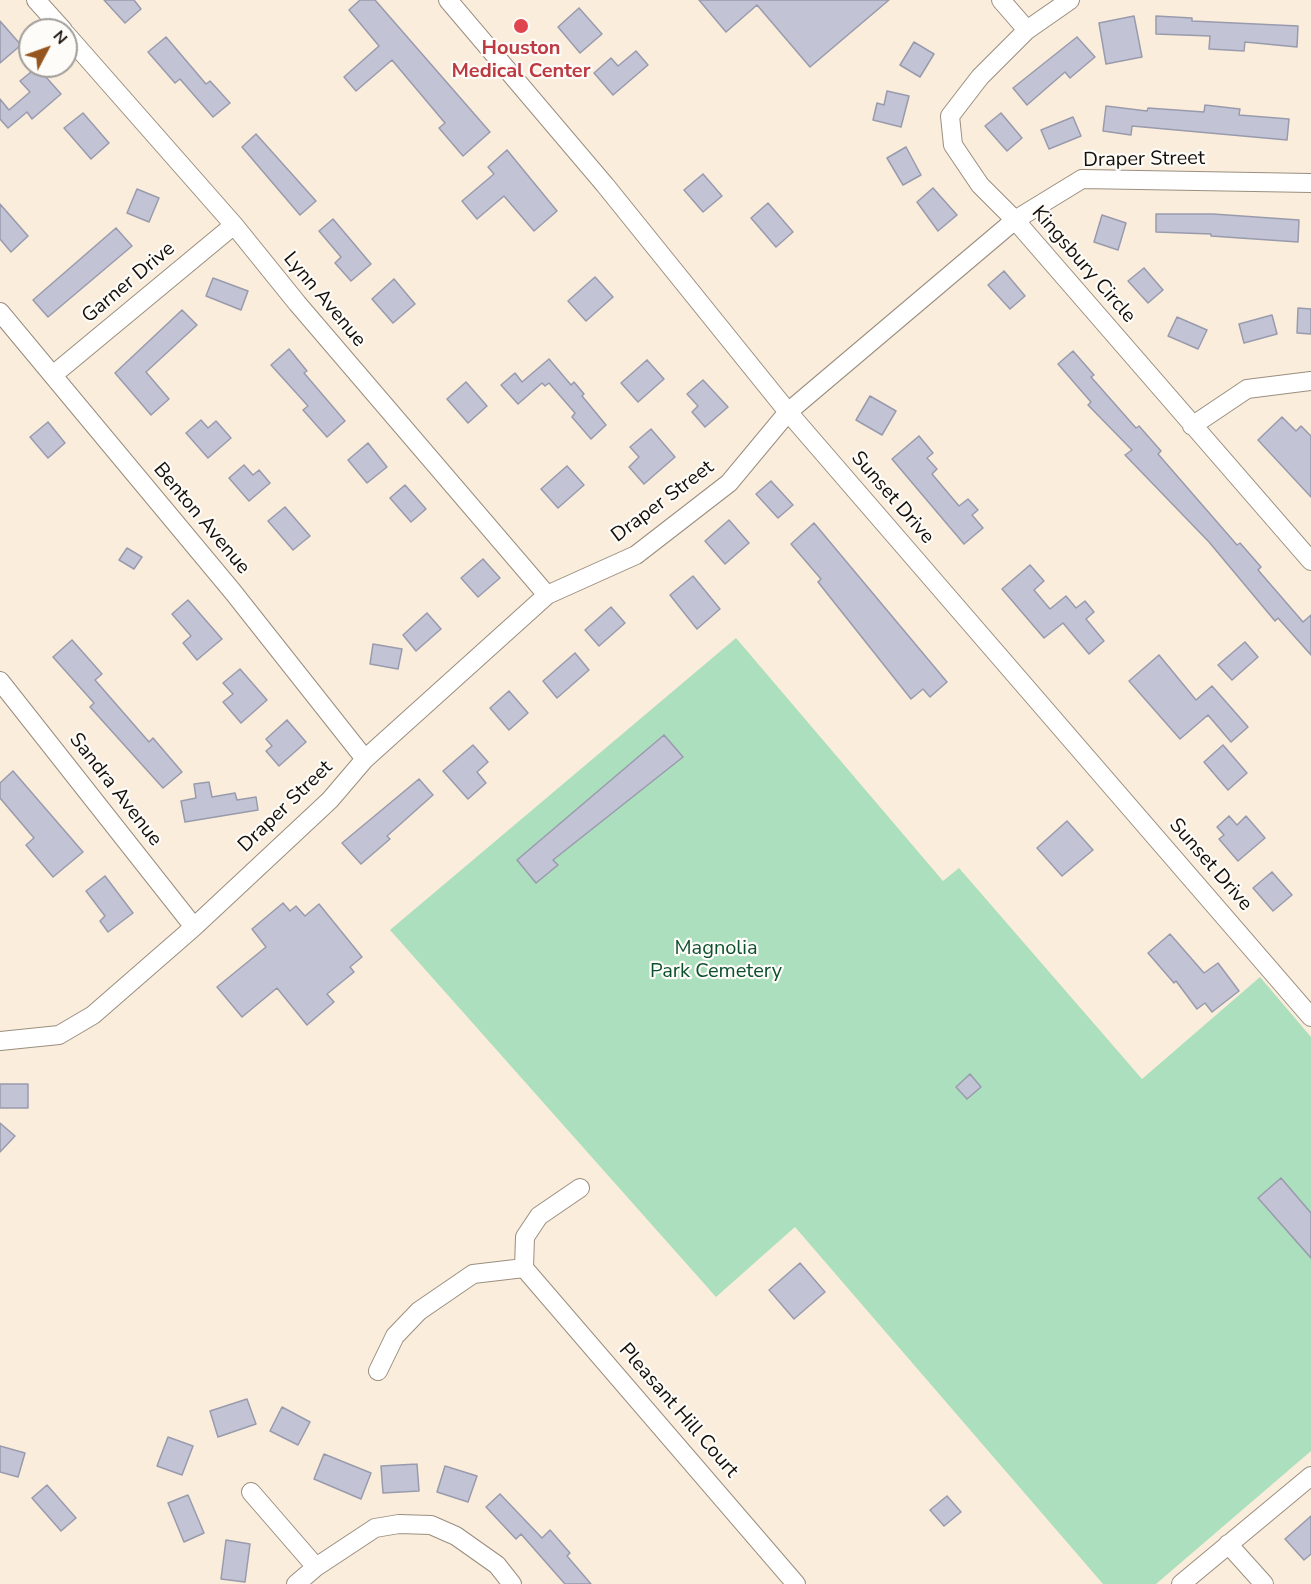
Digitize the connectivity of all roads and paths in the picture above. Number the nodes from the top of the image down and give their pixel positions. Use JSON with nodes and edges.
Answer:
{"nodes":[{"id":1,"x":36,"y":0,"type":"edge"},
{"id":2,"x":448,"y":0,"type":"edge"},
{"id":3,"x":1001,"y":0,"type":"edge"},
{"id":4,"x":1070,"y":0,"type":"edge"},
{"id":5,"x":52,"y":18,"type":"edge"},
{"id":6,"x":1028,"y":30,"type":"junction"},
{"id":7,"x":78,"y":48,"type":"edge"},
{"id":8,"x":1311,"y":183,"type":"edge"},
{"id":9,"x":1015,"y":220,"type":"junction"},
{"id":10,"x":234,"y":225,"type":"junction"},
{"id":11,"x":0,"y":312,"type":"edge"},
{"id":12,"x":53,"y":375,"type":"junction"},
{"id":13,"x":1311,"y":381,"type":"edge"},
{"id":14,"x":788,"y":412,"type":"junction"},
{"id":15,"x":1192,"y":426,"type":"junction"},
{"id":16,"x":1311,"y":561,"type":"edge"},
{"id":17,"x":547,"y":595,"type":"junction"},
{"id":18,"x":0,"y":681,"type":"edge"},
{"id":19,"x":365,"y":759,"type":"junction"},
{"id":20,"x":194,"y":927,"type":"junction"},
{"id":21,"x":1311,"y":1017,"type":"edge"},
{"id":22,"x":0,"y":1041,"type":"edge"},
{"id":23,"x":580,"y":1188,"type":"dead end"},
{"id":24,"x":524,"y":1268,"type":"junction"},
{"id":25,"x":378,"y":1371,"type":"dead end"},
{"id":26,"x":1311,"y":1476,"type":"edge"},
{"id":27,"x":251,"y":1492,"type":"dead end"},
{"id":28,"x":1228,"y":1544,"type":"junction"},
{"id":29,"x":316,"y":1567,"type":"junction"},
{"id":30,"x":296,"y":1584,"type":"edge"},
{"id":31,"x":512,"y":1584,"type":"edge"},
{"id":32,"x":796,"y":1584,"type":"edge"},
{"id":33,"x":1181,"y":1584,"type":"edge"},
{"id":34,"x":1264,"y":1584,"type":"edge"}],
"edges":[{"from":1,"to":5,"type":"street"},
{"from":2,"to":14,"type":"street","name":"Sunset Drive"},
{"from":3,"to":6,"type":"street"},
{"from":4,"to":6,"type":"street","name":"Kingsbury Circle"},
{"from":6,"to":9,"type":"street","name":"Kingsbury Circle"},
{"from":7,"to":10,"type":"street","name":"Lynn Avenue"},
{"from":8,"to":9,"type":"street","name":"Draper Street"},
{"from":9,"to":14,"type":"street","name":"Draper Street"},
{"from":9,"to":15,"type":"street","name":"Kingsbury Circle"},
{"from":10,"to":12,"type":"street","name":"Garner Drive"},
{"from":10,"to":17,"type":"street","name":"Lynn Avenue"},
{"from":11,"to":12,"type":"street","name":"Benton Avenue"},
{"from":12,"to":19,"type":"street","name":"Benton Avenue"},
{"from":13,"to":15,"type":"street"},
{"from":14,"to":17,"type":"street","name":"Draper Street"},
{"from":14,"to":21,"type":"street","name":"Sunset Drive"},
{"from":15,"to":16,"type":"street","name":"Kingsbury Circle"},
{"from":17,"to":19,"type":"street","name":"Draper Street"},
{"from":18,"to":20,"type":"street","name":"Sandra Avenue"},
{"from":19,"to":20,"type":"street","name":"Draper Street"},
{"from":20,"to":22,"type":"street","name":"Draper Street"},
{"from":23,"to":24,"type":"street"},
{"from":24,"to":25,"type":"street"},
{"from":24,"to":32,"type":"street","name":"Pleasant Hill Court"},
{"from":26,"to":28,"type":"street"},
{"from":27,"to":29,"type":"street"},
{"from":28,"to":33,"type":"street"},
{"from":28,"to":34,"type":"street"},
{"from":29,"to":30,"type":"street"},
{"from":29,"to":31,"type":"street"}]}
